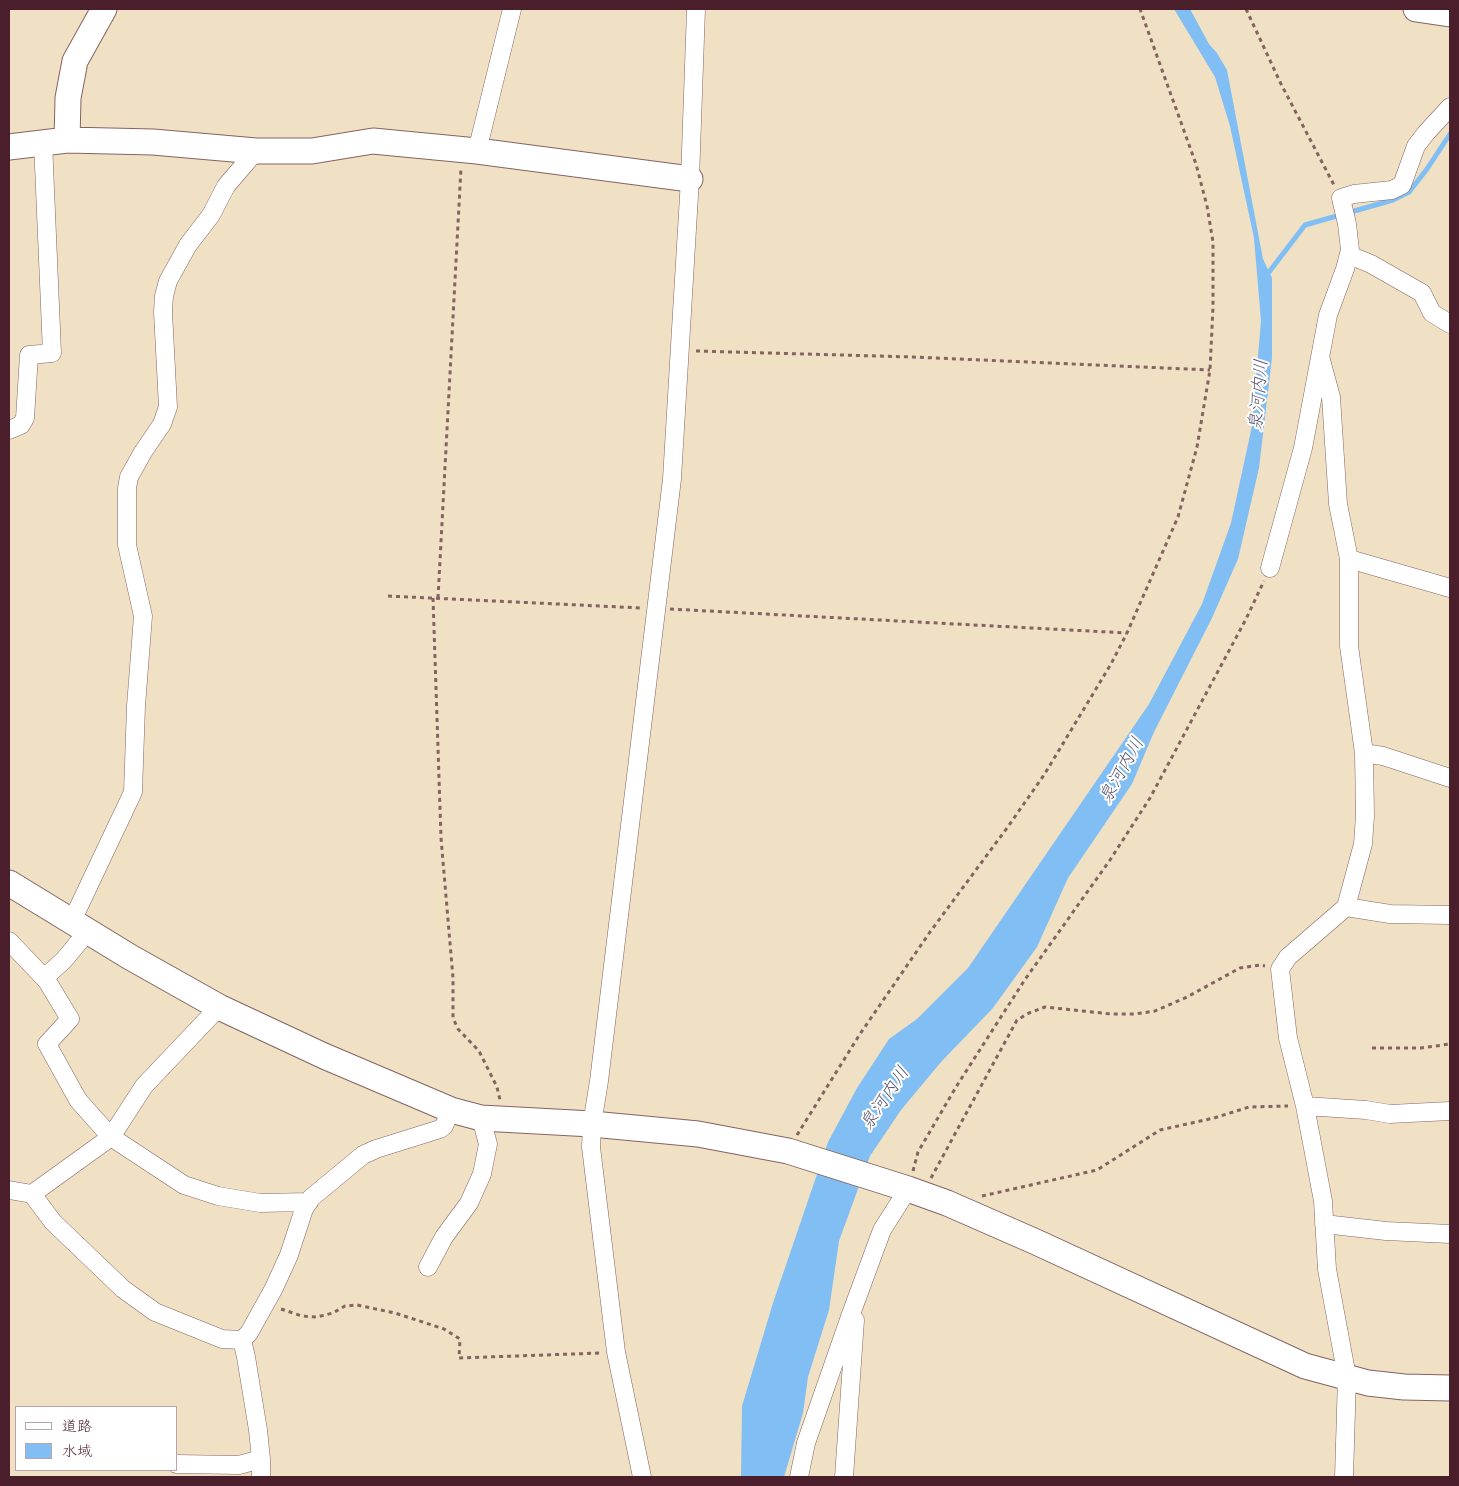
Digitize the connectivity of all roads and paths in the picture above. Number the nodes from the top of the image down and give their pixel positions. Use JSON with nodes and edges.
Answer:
{"nodes":[{"id":1,"x":104,"y":9,"type":"edge"},
{"id":2,"x":512,"y":9,"type":"edge"},
{"id":3,"x":696,"y":9,"type":"edge"},
{"id":4,"x":1140,"y":9,"type":"edge"},
{"id":5,"x":1246,"y":9,"type":"edge"},
{"id":6,"x":1416,"y":9,"type":"edge"},
{"id":7,"x":1450,"y":14,"type":"edge"},
{"id":8,"x":1450,"y":107,"type":"edge"},
{"id":9,"x":55,"y":141,"type":"junction"},
{"id":10,"x":9,"y":146,"type":"edge"},
{"id":11,"x":470,"y":150,"type":"junction"},
{"id":12,"x":256,"y":152,"type":"junction"},
{"id":13,"x":690,"y":179,"type":"junction"},
{"id":14,"x":1342,"y":201,"type":"junction"},
{"id":15,"x":1349,"y":255,"type":"junction"},
{"id":16,"x":1450,"y":324,"type":"edge"},
{"id":17,"x":680,"y":351,"type":"junction"},
{"id":18,"x":1320,"y":356,"type":"junction"},
{"id":19,"x":1210,"y":370,"type":"junction"},
{"id":20,"x":9,"y":430,"type":"edge"},
{"id":21,"x":1349,"y":559,"type":"junction"},
{"id":22,"x":1270,"y":568,"type":"joint"},
{"id":23,"x":1450,"y":588,"type":"edge"},
{"id":24,"x":388,"y":596,"type":"dead end"},
{"id":25,"x":433,"y":598,"type":"junction"},
{"id":26,"x":438,"y":598,"type":"junction"},
{"id":27,"x":657,"y":608,"type":"junction"},
{"id":28,"x":1127,"y":633,"type":"junction"},
{"id":29,"x":1364,"y":753,"type":"junction"},
{"id":30,"x":1450,"y":778,"type":"edge"},
{"id":31,"x":9,"y":883,"type":"edge"},
{"id":32,"x":1346,"y":907,"type":"junction"},
{"id":33,"x":1450,"y":915,"type":"edge"},
{"id":34,"x":80,"y":926,"type":"junction"},
{"id":35,"x":9,"y":941,"type":"edge"},
{"id":36,"x":1280,"y":969,"type":"junction"},
{"id":37,"x":44,"y":978,"type":"junction"},
{"id":38,"x":219,"y":1008,"type":"junction"},
{"id":39,"x":1450,"y":1044,"type":"edge"},
{"id":40,"x":1372,"y":1048,"type":"dead end"},
{"id":41,"x":1305,"y":1106,"type":"junction"},
{"id":42,"x":451,"y":1110,"type":"junction"},
{"id":43,"x":1450,"y":1112,"type":"edge"},
{"id":44,"x":493,"y":1119,"type":"junction"},
{"id":45,"x":592,"y":1124,"type":"junction"},
{"id":46,"x":110,"y":1137,"type":"junction"},
{"id":47,"x":792,"y":1152,"type":"junction"},
{"id":48,"x":10,"y":1188,"type":"edge"},
{"id":49,"x":915,"y":1191,"type":"junction"},
{"id":50,"x":32,"y":1194,"type":"junction"},
{"id":51,"x":309,"y":1202,"type":"junction"},
{"id":52,"x":947,"y":1203,"type":"junction"},
{"id":53,"x":1324,"y":1224,"type":"junction"},
{"id":54,"x":1450,"y":1234,"type":"edge"},
{"id":55,"x":428,"y":1268,"type":"dead end"},
{"id":56,"x":857,"y":1297,"type":"junction"},
{"id":57,"x":266,"y":1302,"type":"junction"},
{"id":58,"x":242,"y":1340,"type":"junction"},
{"id":59,"x":616,"y":1352,"type":"junction"},
{"id":60,"x":1347,"y":1377,"type":"junction"},
{"id":61,"x":1450,"y":1388,"type":"edge"},
{"id":62,"x":261,"y":1459,"type":"junction"},
{"id":63,"x":178,"y":1464,"type":"edge"},
{"id":64,"x":261,"y":1477,"type":"edge"},
{"id":65,"x":642,"y":1477,"type":"edge"},
{"id":66,"x":799,"y":1477,"type":"edge"},
{"id":67,"x":844,"y":1477,"type":"edge"},
{"id":68,"x":1344,"y":1477,"type":"edge"}],
"edges":[{"from":1,"to":9,"type":"street"},
{"from":2,"to":11,"type":"street"},
{"from":3,"to":13,"type":"street"},
{"from":4,"to":19,"type":"path"},
{"from":5,"to":14,"type":"path"},
{"from":6,"to":7,"type":"street"},
{"from":8,"to":14,"type":"street"},
{"from":9,"to":10,"type":"street"},
{"from":9,"to":12,"type":"street"},
{"from":9,"to":20,"type":"street"},
{"from":11,"to":12,"type":"street"},
{"from":11,"to":13,"type":"street"},
{"from":11,"to":26,"type":"path"},
{"from":12,"to":34,"type":"street"},
{"from":13,"to":17,"type":"street"},
{"from":14,"to":15,"type":"street"},
{"from":15,"to":16,"type":"street"},
{"from":15,"to":18,"type":"street"},
{"from":17,"to":19,"type":"path"},
{"from":17,"to":27,"type":"street"},
{"from":18,"to":21,"type":"street"},
{"from":18,"to":22,"type":"street"},
{"from":19,"to":28,"type":"path"},
{"from":21,"to":23,"type":"street"},
{"from":21,"to":29,"type":"street"},
{"from":22,"to":49,"type":"path"},
{"from":24,"to":25,"type":"path"},
{"from":25,"to":26,"type":"path"},
{"from":25,"to":44,"type":"path"},
{"from":26,"to":27,"type":"path"},
{"from":27,"to":28,"type":"path"},
{"from":27,"to":45,"type":"street"},
{"from":28,"to":47,"type":"path"},
{"from":29,"to":30,"type":"street"},
{"from":29,"to":32,"type":"street"},
{"from":31,"to":34,"type":"street"},
{"from":32,"to":33,"type":"street"},
{"from":32,"to":36,"type":"street"},
{"from":34,"to":37,"type":"street"},
{"from":34,"to":38,"type":"street"},
{"from":35,"to":37,"type":"street"},
{"from":36,"to":41,"type":"street"},
{"from":36,"to":49,"type":"path"},
{"from":37,"to":46,"type":"street"},
{"from":38,"to":42,"type":"street"},
{"from":38,"to":46,"type":"street"},
{"from":39,"to":40,"type":"path"},
{"from":41,"to":43,"type":"street"},
{"from":41,"to":52,"type":"path"},
{"from":41,"to":53,"type":"street"},
{"from":42,"to":44,"type":"street"},
{"from":42,"to":51,"type":"street"},
{"from":44,"to":45,"type":"street"},
{"from":44,"to":55,"type":"street"},
{"from":45,"to":47,"type":"street"},
{"from":45,"to":59,"type":"street"},
{"from":46,"to":50,"type":"street"},
{"from":46,"to":51,"type":"street"},
{"from":47,"to":49,"type":"street"},
{"from":48,"to":50,"type":"street"},
{"from":49,"to":52,"type":"street"},
{"from":49,"to":56,"type":"street"},
{"from":50,"to":58,"type":"street"},
{"from":51,"to":57,"type":"street"},
{"from":52,"to":60,"type":"street"},
{"from":53,"to":54,"type":"street"},
{"from":53,"to":60,"type":"street"},
{"from":56,"to":66,"type":"street"},
{"from":56,"to":67,"type":"street"},
{"from":57,"to":58,"type":"street"},
{"from":57,"to":59,"type":"path"},
{"from":58,"to":62,"type":"street"},
{"from":59,"to":65,"type":"street"},
{"from":60,"to":61,"type":"street"},
{"from":60,"to":68,"type":"street"},
{"from":62,"to":63,"type":"street"},
{"from":62,"to":64,"type":"street"}]}
